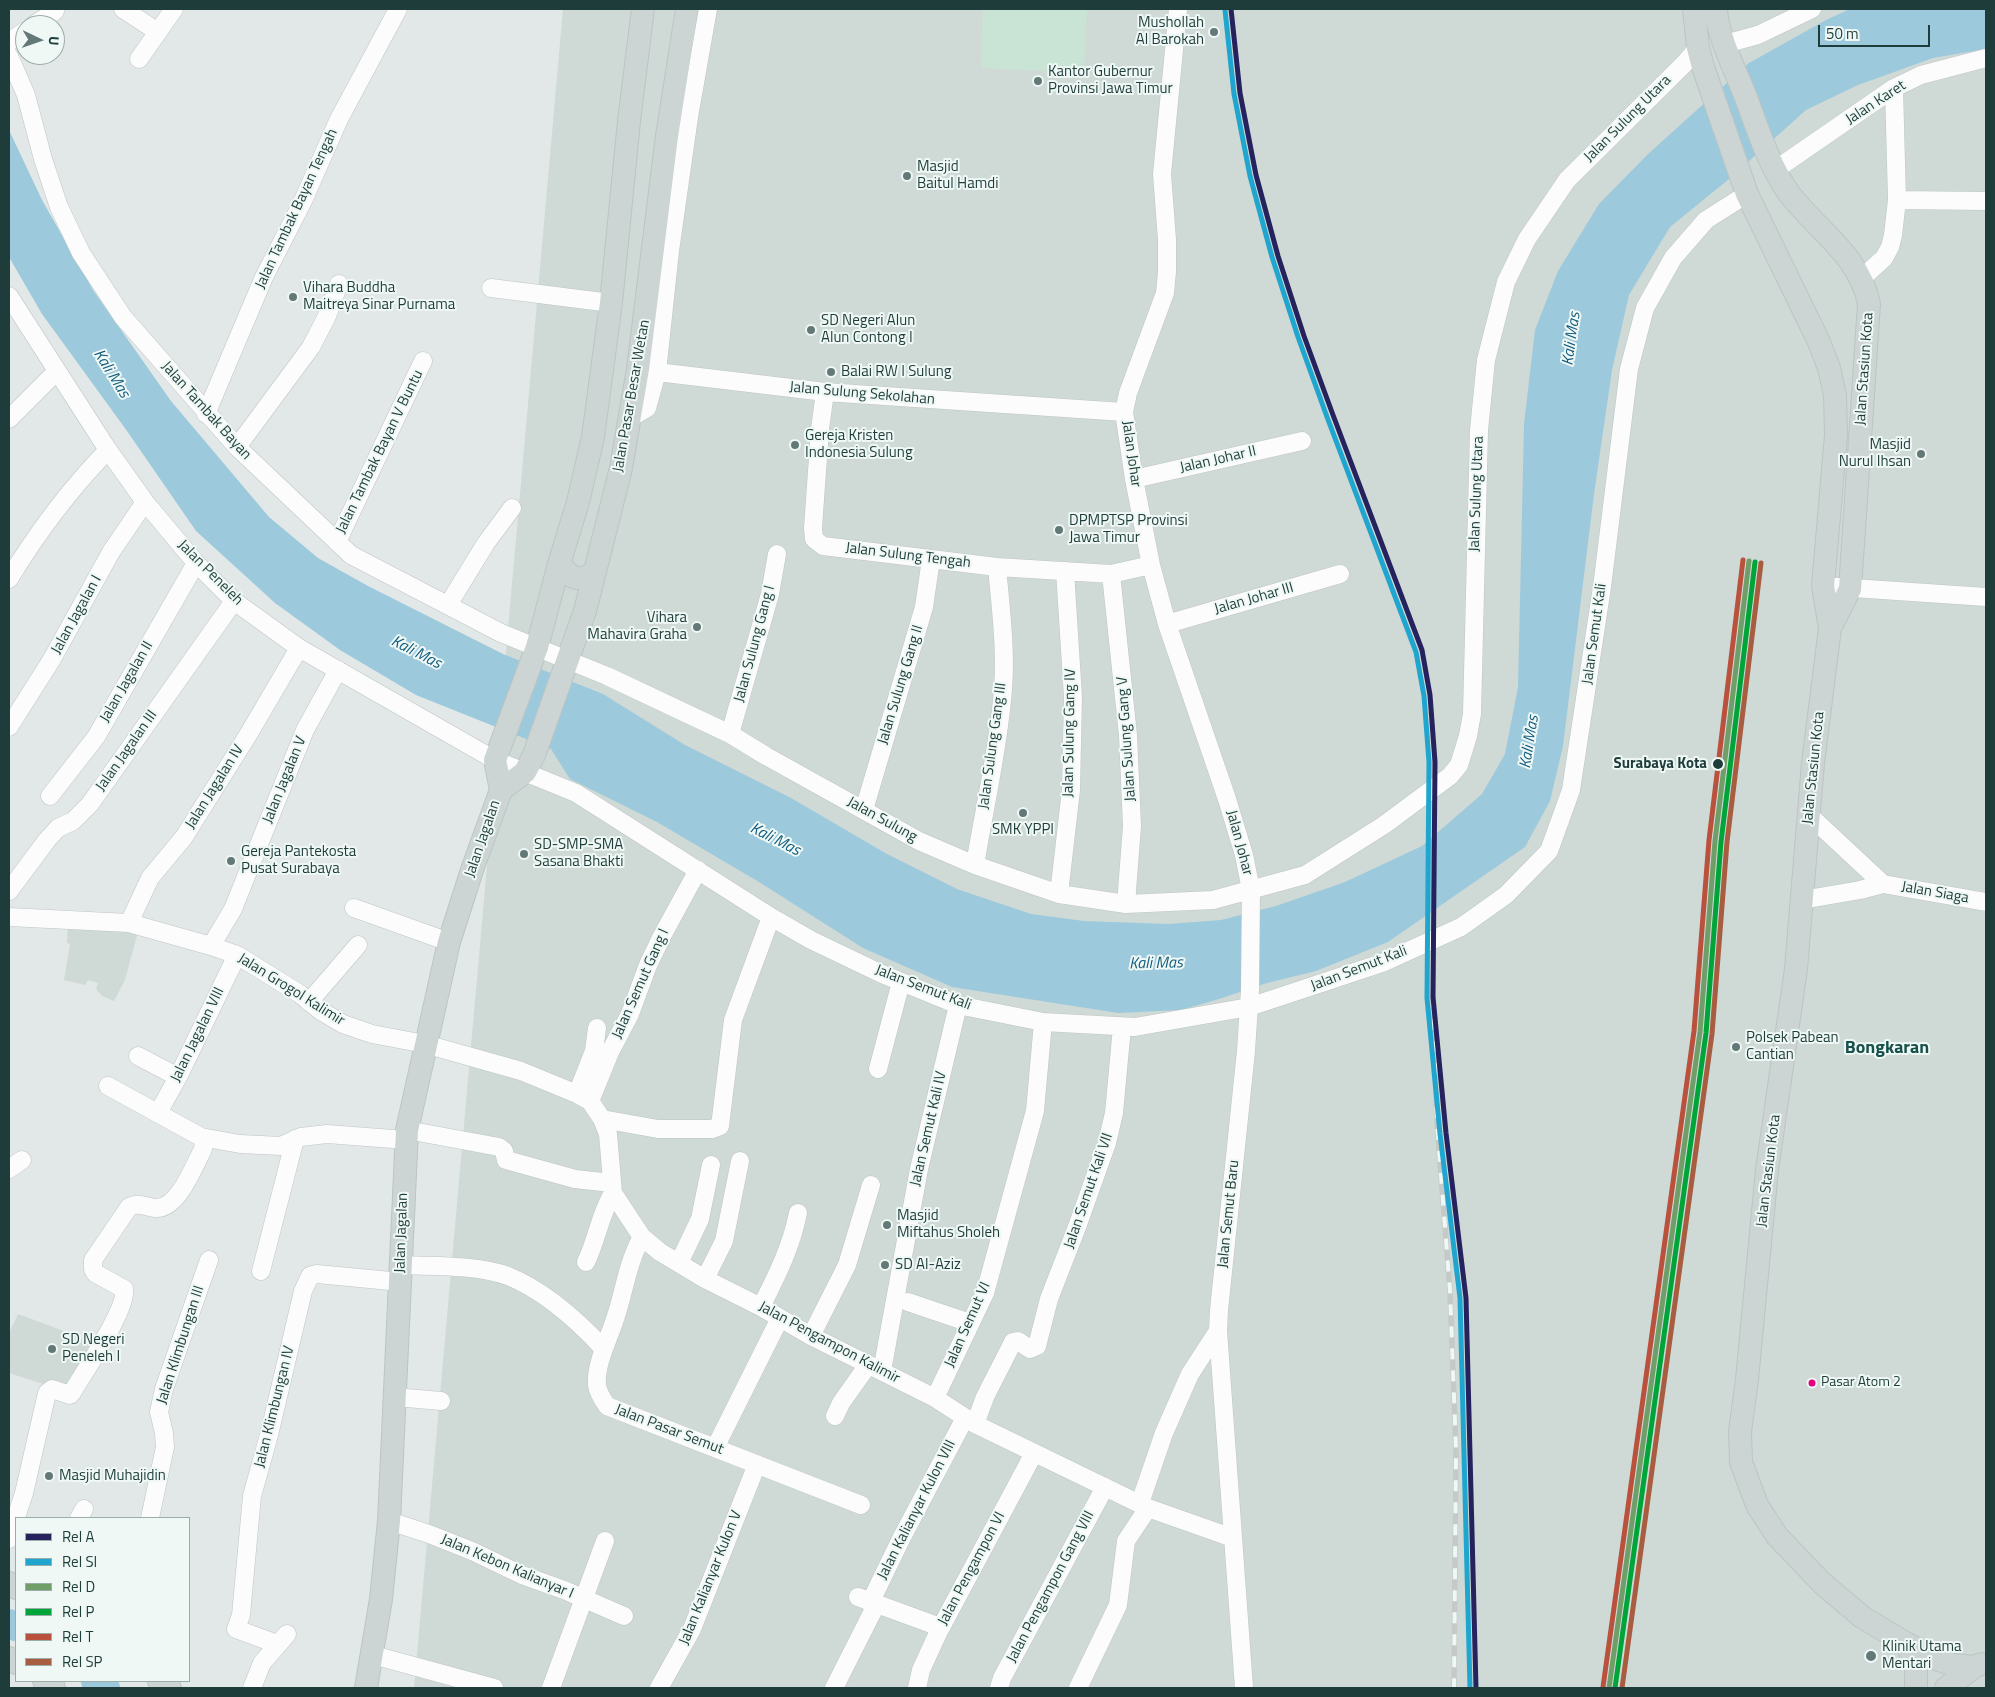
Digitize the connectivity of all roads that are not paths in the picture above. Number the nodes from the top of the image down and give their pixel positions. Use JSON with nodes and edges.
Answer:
{"nodes":[{"id":1,"x":123,"y":9,"type":"edge"},
{"id":2,"x":174,"y":9,"type":"edge"},
{"id":3,"x":398,"y":9,"type":"edge"},
{"id":4,"x":643,"y":9,"type":"edge"},
{"id":5,"x":688,"y":9,"type":"edge"},
{"id":6,"x":708,"y":9,"type":"edge"},
{"id":7,"x":1178,"y":9,"type":"edge"},
{"id":8,"x":1694,"y":9,"type":"edge"},
{"id":9,"x":1716,"y":9,"type":"edge"},
{"id":10,"x":1812,"y":9,"type":"edge"},
{"id":11,"x":55,"y":11,"type":"dead end"},
{"id":12,"x":49,"y":15,"type":"edge"},
{"id":13,"x":158,"y":32,"type":"junction"},
{"id":14,"x":1727,"y":50,"type":"junction"},
{"id":15,"x":9,"y":56,"type":"edge"},
{"id":16,"x":1700,"y":57,"type":"junction"},
{"id":17,"x":1986,"y":58,"type":"edge"},
{"id":18,"x":139,"y":59,"type":"dead end"},
{"id":19,"x":1894,"y":88,"type":"junction"},
{"id":20,"x":1772,"y":162,"type":"junction"},
{"id":21,"x":671,"y":177,"type":"junction"},
{"id":22,"x":1744,"y":184,"type":"junction"},
{"id":23,"x":1897,"y":200,"type":"junction"},
{"id":24,"x":1986,"y":201,"type":"edge"},
{"id":25,"x":1862,"y":278,"type":"junction"},
{"id":26,"x":339,"y":284,"type":"dead end"},
{"id":27,"x":491,"y":288,"type":"dead end"},
{"id":28,"x":9,"y":296,"type":"edge"},
{"id":29,"x":611,"y":303,"type":"junction"},
{"id":30,"x":423,"y":361,"type":"dead end"},
{"id":31,"x":57,"y":371,"type":"junction"},
{"id":32,"x":657,"y":372,"type":"junction"},
{"id":33,"x":825,"y":392,"type":"junction"},
{"id":34,"x":1124,"y":412,"type":"junction"},
{"id":35,"x":206,"y":414,"type":"junction"},
{"id":36,"x":630,"y":418,"type":"junction"},
{"id":37,"x":9,"y":419,"type":"edge"},
{"id":38,"x":1302,"y":441,"type":"dead end"},
{"id":39,"x":237,"y":447,"type":"junction"},
{"id":40,"x":108,"y":450,"type":"junction"},
{"id":41,"x":1134,"y":479,"type":"junction"},
{"id":42,"x":145,"y":502,"type":"junction"},
{"id":43,"x":512,"y":508,"type":"dead end"},
{"id":44,"x":337,"y":542,"type":"junction"},
{"id":45,"x":777,"y":554,"type":"dead end"},
{"id":46,"x":931,"y":559,"type":"junction"},
{"id":47,"x":196,"y":563,"type":"junction"},
{"id":48,"x":559,"y":564,"type":"junction"},
{"id":49,"x":1151,"y":565,"type":"junction"},
{"id":50,"x":997,"y":567,"type":"junction"},
{"id":51,"x":1065,"y":571,"type":"junction"},
{"id":52,"x":595,"y":572,"type":"junction"},
{"id":53,"x":1112,"y":574,"type":"junction"},
{"id":54,"x":1340,"y":574,"type":"dead end"},
{"id":55,"x":9,"y":579,"type":"edge"},
{"id":56,"x":1823,"y":586,"type":"junction"},
{"id":57,"x":1850,"y":589,"type":"junction"},
{"id":58,"x":1986,"y":598,"type":"edge"},
{"id":59,"x":234,"y":601,"type":"junction"},
{"id":60,"x":448,"y":605,"type":"junction"},
{"id":61,"x":1167,"y":624,"type":"junction"},
{"id":62,"x":1830,"y":628,"type":"junction"},
{"id":63,"x":299,"y":648,"type":"junction"},
{"id":64,"x":535,"y":655,"type":"junction"},
{"id":65,"x":565,"y":667,"type":"junction"},
{"id":66,"x":338,"y":670,"type":"junction"},
{"id":67,"x":9,"y":727,"type":"edge"},
{"id":68,"x":730,"y":734,"type":"junction"},
{"id":69,"x":495,"y":760,"type":"junction"},
{"id":70,"x":529,"y":764,"type":"junction"},
{"id":71,"x":501,"y":790,"type":"junction"},
{"id":72,"x":50,"y":796,"type":"dead end"},
{"id":73,"x":864,"y":810,"type":"junction"},
{"id":74,"x":1809,"y":815,"type":"junction"},
{"id":75,"x":975,"y":865,"type":"junction"},
{"id":76,"x":698,"y":870,"type":"junction"},
{"id":77,"x":1883,"y":884,"type":"junction"},
{"id":78,"x":1251,"y":890,"type":"junction"},
{"id":79,"x":9,"y":891,"type":"edge"},
{"id":80,"x":1059,"y":894,"type":"junction"},
{"id":81,"x":1802,"y":900,"type":"junction"},
{"id":82,"x":1986,"y":902,"type":"edge"},
{"id":83,"x":1126,"y":904,"type":"junction"},
{"id":84,"x":354,"y":908,"type":"dead end"},
{"id":85,"x":771,"y":916,"type":"junction"},
{"id":86,"x":9,"y":917,"type":"edge"},
{"id":87,"x":129,"y":923,"type":"junction"},
{"id":88,"x":449,"y":942,"type":"junction"},
{"id":89,"x":358,"y":945,"type":"dead end"},
{"id":90,"x":212,"y":946,"type":"junction"},
{"id":91,"x":237,"y":955,"type":"junction"},
{"id":92,"x":901,"y":982,"type":"junction"},
{"id":93,"x":309,"y":1002,"type":"junction"},
{"id":94,"x":958,"y":1005,"type":"junction"},
{"id":95,"x":1248,"y":1007,"type":"junction"},
{"id":96,"x":1044,"y":1022,"type":"junction"},
{"id":97,"x":1122,"y":1027,"type":"junction"},
{"id":98,"x":597,"y":1028,"type":"dead end"},
{"id":99,"x":425,"y":1044,"type":"junction"},
{"id":100,"x":138,"y":1056,"type":"dead end"},
{"id":101,"x":878,"y":1069,"type":"dead end"},
{"id":102,"x":178,"y":1076,"type":"junction"},
{"id":103,"x":108,"y":1086,"type":"dead end"},
{"id":104,"x":583,"y":1097,"type":"junction"},
{"id":105,"x":158,"y":1113,"type":"junction"},
{"id":106,"x":602,"y":1119,"type":"junction"},
{"id":107,"x":406,"y":1135,"type":"junction"},
{"id":108,"x":201,"y":1137,"type":"junction"},
{"id":109,"x":295,"y":1138,"type":"junction"},
{"id":110,"x":740,"y":1161,"type":"dead end"},
{"id":111,"x":711,"y":1165,"type":"dead end"},
{"id":112,"x":872,"y":1185,"type":"dead end"},
{"id":113,"x":612,"y":1188,"type":"junction"},
{"id":114,"x":798,"y":1213,"type":"dead end"},
{"id":115,"x":642,"y":1237,"type":"junction"},
{"id":116,"x":209,"y":1260,"type":"dead end"},
{"id":117,"x":586,"y":1262,"type":"dead end"},
{"id":118,"x":679,"y":1263,"type":"junction"},
{"id":119,"x":261,"y":1272,"type":"dead end"},
{"id":120,"x":400,"y":1274,"type":"junction"},
{"id":121,"x":705,"y":1279,"type":"junction"},
{"id":122,"x":908,"y":1302,"type":"dead end"},
{"id":123,"x":761,"y":1307,"type":"junction"},
{"id":124,"x":780,"y":1318,"type":"junction"},
{"id":125,"x":970,"y":1323,"type":"junction"},
{"id":126,"x":1218,"y":1331,"type":"junction"},
{"id":127,"x":811,"y":1336,"type":"junction"},
{"id":128,"x":603,"y":1348,"type":"junction"},
{"id":129,"x":1033,"y":1348,"type":"joint"},
{"id":130,"x":875,"y":1368,"type":"junction"},
{"id":131,"x":395,"y":1396,"type":"junction"},
{"id":132,"x":935,"y":1398,"type":"junction"},
{"id":133,"x":441,"y":1401,"type":"dead end"},
{"id":134,"x":835,"y":1416,"type":"dead end"},
{"id":135,"x":970,"y":1421,"type":"junction"},
{"id":136,"x":715,"y":1448,"type":"junction"},
{"id":137,"x":1034,"y":1453,"type":"junction"},
{"id":138,"x":756,"y":1464,"type":"junction"},
{"id":139,"x":1105,"y":1487,"type":"junction"},
{"id":140,"x":861,"y":1505,"type":"dead end"},
{"id":141,"x":1144,"y":1506,"type":"junction"},
{"id":142,"x":16,"y":1517,"type":"edge"},
{"id":143,"x":150,"y":1517,"type":"edge"},
{"id":144,"x":15,"y":1521,"type":"edge"},
{"id":145,"x":389,"y":1521,"type":"junction"},
{"id":146,"x":1233,"y":1538,"type":"junction"},
{"id":147,"x":9,"y":1539,"type":"edge"},
{"id":148,"x":605,"y":1541,"type":"dead end"},
{"id":149,"x":584,"y":1598,"type":"junction"},
{"id":150,"x":868,"y":1601,"type":"junction"},
{"id":151,"x":624,"y":1616,"type":"dead end"},
{"id":152,"x":940,"y":1627,"type":"junction"},
{"id":153,"x":1907,"y":1644,"type":"junction"},
{"id":154,"x":373,"y":1655,"type":"junction"},
{"id":155,"x":1961,"y":1678,"type":"edge"},
{"id":156,"x":252,"y":1688,"type":"edge"},
{"id":157,"x":366,"y":1688,"type":"edge"},
{"id":158,"x":494,"y":1688,"type":"edge"},
{"id":159,"x":550,"y":1688,"type":"edge"},
{"id":160,"x":659,"y":1688,"type":"edge"},
{"id":161,"x":834,"y":1688,"type":"edge"},
{"id":162,"x":917,"y":1688,"type":"edge"},
{"id":163,"x":999,"y":1688,"type":"edge"},
{"id":164,"x":1078,"y":1688,"type":"edge"},
{"id":165,"x":1244,"y":1688,"type":"edge"},
{"id":166,"x":1916,"y":1688,"type":"edge"}],
"edges":[{"from":1,"to":13,"type":"street"},
{"from":2,"to":13,"type":"street"},
{"from":3,"to":35,"type":"street","name":"Jalan Tambak Bayan Tengah"},
{"from":4,"to":29,"type":"main road","name":"Jalan Pasar Besar Wetan"},
{"from":5,"to":21,"type":"main road","name":"Jalan Pasar Besar Wetan"},
{"from":6,"to":21,"type":"street"},
{"from":7,"to":34,"type":"street","name":"Jalan Johar"},
{"from":8,"to":16,"type":"main road","name":"Jalan Stasiun Kota"},
{"from":9,"to":14,"type":"main road","name":"Jalan Stasiun Kota"},
{"from":10,"to":14,"type":"street"},
{"from":11,"to":12,"type":"street"},
{"from":13,"to":18,"type":"street"},
{"from":14,"to":20,"type":"main road","name":"Jalan Stasiun Kota"},
{"from":15,"to":35,"type":"street","name":"Jalan Tambak Bayan"},
{"from":16,"to":22,"type":"main road","name":"Jalan Stasiun Kota"},
{"from":16,"to":78,"type":"street","name":"Jalan Sulung Utara"},
{"from":17,"to":19,"type":"street","name":"Jalan Karet"},
{"from":19,"to":20,"type":"street","name":"Jalan Karet"},
{"from":19,"to":23,"type":"street"},
{"from":20,"to":25,"type":"main road","name":"Jalan Stasiun Kota"},
{"from":21,"to":32,"type":"street"},
{"from":21,"to":36,"type":"main road","name":"Jalan Pasar Besar Wetan"},
{"from":22,"to":56,"type":"main road","name":"Jalan Stasiun Kota"},
{"from":22,"to":95,"type":"street","name":"Jalan Semut Kali"},
{"from":23,"to":24,"type":"street"},
{"from":23,"to":25,"type":"street"},
{"from":25,"to":57,"type":"main road","name":"Jalan Stasiun Kota"},
{"from":26,"to":39,"type":"street"},
{"from":27,"to":29,"type":"street"},
{"from":28,"to":31,"type":"street","name":"Jalan Peneleh"},
{"from":29,"to":48,"type":"main road","name":"Jalan Pasar Besar Wetan"},
{"from":30,"to":44,"type":"street","name":"Jalan Tambak Bayan V Buntu"},
{"from":31,"to":37,"type":"street"},
{"from":31,"to":40,"type":"street","name":"Jalan Peneleh"},
{"from":32,"to":33,"type":"street","name":"Jalan Sulung Sekolahan"},
{"from":32,"to":36,"type":"street"},
{"from":33,"to":34,"type":"street","name":"Jalan Sulung Sekolahan"},
{"from":33,"to":46,"type":"street","name":"Jalan Sulung Tengah"},
{"from":34,"to":41,"type":"street","name":"Jalan Johar"},
{"from":35,"to":39,"type":"street","name":"Jalan Tambak Bayan"},
{"from":36,"to":52,"type":"main road","name":"Jalan Pasar Besar Wetan"},
{"from":38,"to":41,"type":"street","name":"Jalan Johar II"},
{"from":39,"to":44,"type":"street","name":"Jalan Tambak Bayan"},
{"from":40,"to":42,"type":"street","name":"Jalan Peneleh"},
{"from":40,"to":55,"type":"street"},
{"from":41,"to":49,"type":"street","name":"Jalan Johar"},
{"from":42,"to":47,"type":"street","name":"Jalan Peneleh"},
{"from":42,"to":67,"type":"street","name":"Jalan Jagalan I"},
{"from":43,"to":60,"type":"street"},
{"from":44,"to":60,"type":"street","name":"Jalan Tambak Bayan"},
{"from":45,"to":68,"type":"street","name":"Jalan Sulung Gang I"},
{"from":46,"to":50,"type":"street","name":"Jalan Sulung Tengah"},
{"from":46,"to":73,"type":"street","name":"Jalan Sulung Gang II"},
{"from":47,"to":59,"type":"street","name":"Jalan Peneleh"},
{"from":47,"to":72,"type":"street","name":"Jalan Jagalan II"},
{"from":48,"to":52,"type":"main road"},
{"from":48,"to":64,"type":"main road","name":"Jalan Pasar Besar Wetan"},
{"from":49,"to":53,"type":"street","name":"Jalan Sulung Tengah"},
{"from":49,"to":61,"type":"street","name":"Jalan Johar"},
{"from":50,"to":51,"type":"street","name":"Jalan Sulung Tengah"},
{"from":50,"to":75,"type":"street","name":"Jalan Sulung Gang III"},
{"from":51,"to":53,"type":"street","name":"Jalan Sulung Tengah"},
{"from":51,"to":80,"type":"street","name":"Jalan Sulung Gang IV"},
{"from":52,"to":65,"type":"main road","name":"Jalan Pasar Besar Wetan"},
{"from":53,"to":83,"type":"street","name":"Jalan Sulung Gang V"},
{"from":54,"to":61,"type":"street","name":"Jalan Johar III"},
{"from":56,"to":57,"type":"street"},
{"from":56,"to":62,"type":"main road","name":"Jalan Stasiun Kota"},
{"from":57,"to":58,"type":"street"},
{"from":57,"to":62,"type":"main road","name":"Jalan Stasiun Kota"},
{"from":59,"to":63,"type":"street","name":"Jalan Peneleh"},
{"from":59,"to":79,"type":"street","name":"Jalan Jagalan III"},
{"from":60,"to":64,"type":"street","name":"Jalan Tambak Bayan"},
{"from":61,"to":78,"type":"street","name":"Jalan Johar"},
{"from":62,"to":74,"type":"main road","name":"Jalan Stasiun Kota"},
{"from":63,"to":66,"type":"street","name":"Jalan Peneleh"},
{"from":63,"to":87,"type":"street","name":"Jalan Jagalan IV"},
{"from":64,"to":65,"type":"street","name":"Jalan Sulung"},
{"from":64,"to":69,"type":"main road","name":"Jalan Pasar Besar Wetan"},
{"from":65,"to":68,"type":"street","name":"Jalan Sulung"},
{"from":65,"to":70,"type":"main road","name":"Jalan Pasar Besar Wetan"},
{"from":66,"to":69,"type":"street","name":"Jalan Peneleh"},
{"from":66,"to":90,"type":"street","name":"Jalan Jagalan V"},
{"from":68,"to":73,"type":"street","name":"Jalan Sulung"},
{"from":69,"to":70,"type":"street","name":"Jalan Semut Kali"},
{"from":69,"to":71,"type":"main road","name":"Jalan Jagalan"},
{"from":70,"to":71,"type":"main road","name":"Jalan Jagalan"},
{"from":70,"to":76,"type":"street","name":"Jalan Semut Kali"},
{"from":71,"to":88,"type":"main road","name":"Jalan Jagalan"},
{"from":73,"to":75,"type":"street","name":"Jalan Sulung"},
{"from":74,"to":77,"type":"street","name":"Jalan Siaga"},
{"from":74,"to":81,"type":"main road","name":"Jalan Stasiun Kota"},
{"from":75,"to":80,"type":"street","name":"Jalan Sulung"},
{"from":76,"to":85,"type":"street","name":"Jalan Semut Kali"},
{"from":76,"to":104,"type":"street","name":"Jalan Semut Gang I"},
{"from":77,"to":81,"type":"street","name":"Jalan Siaga"},
{"from":77,"to":82,"type":"street","name":"Jalan Siaga"},
{"from":78,"to":83,"type":"street","name":"Jalan Sulung"},
{"from":78,"to":95,"type":"street","name":"Jalan Semut Baru"},
{"from":80,"to":83,"type":"street","name":"Jalan Sulung"},
{"from":81,"to":153,"type":"main road","name":"Jalan Stasiun Kota"},
{"from":84,"to":88,"type":"street"},
{"from":85,"to":92,"type":"street","name":"Jalan Semut Kali"},
{"from":85,"to":106,"type":"street"},
{"from":86,"to":87,"type":"street","name":"Jalan Grogol Kalimir"},
{"from":87,"to":90,"type":"street","name":"Jalan Grogol Kalimir"},
{"from":88,"to":99,"type":"main road","name":"Jalan Jagalan"},
{"from":89,"to":93,"type":"street"},
{"from":90,"to":91,"type":"street","name":"Jalan Grogol Kalimir"},
{"from":91,"to":93,"type":"street","name":"Jalan Grogol Kalimir"},
{"from":91,"to":102,"type":"street","name":"Jalan Jagalan VIII"},
{"from":92,"to":94,"type":"street","name":"Jalan Semut Kali"},
{"from":92,"to":101,"type":"street"},
{"from":93,"to":99,"type":"street","name":"Jalan Grogol Kalimir"},
{"from":94,"to":96,"type":"street","name":"Jalan Semut Kali"},
{"from":94,"to":130,"type":"street","name":"Jalan Semut Kali IV"},
{"from":95,"to":97,"type":"street","name":"Jalan Semut Kali"},
{"from":95,"to":126,"type":"street","name":"Jalan Semut Baru"},
{"from":96,"to":97,"type":"street","name":"Jalan Semut Kali"},
{"from":96,"to":125,"type":"street","name":"Jalan Semut VI"},
{"from":97,"to":129,"type":"street","name":"Jalan Semut Kali VII"},
{"from":98,"to":104,"type":"street"},
{"from":99,"to":104,"type":"street"},
{"from":99,"to":107,"type":"main road","name":"Jalan Jagalan"},
{"from":100,"to":102,"type":"street"},
{"from":102,"to":105,"type":"street","name":"Jalan Jagalan VIII"},
{"from":103,"to":105,"type":"street"},
{"from":104,"to":106,"type":"street","name":"Jalan Pengampon Kalimir"},
{"from":105,"to":108,"type":"street"},
{"from":106,"to":113,"type":"street","name":"Jalan Pengampon Kalimir"},
{"from":107,"to":109,"type":"street"},
{"from":107,"to":113,"type":"street"},
{"from":107,"to":120,"type":"main road","name":"Jalan Jagalan"},
{"from":108,"to":109,"type":"street"},
{"from":108,"to":142,"type":"street"},
{"from":109,"to":119,"type":"street"},
{"from":110,"to":121,"type":"street"},
{"from":111,"to":118,"type":"street"},
{"from":112,"to":127,"type":"street"},
{"from":113,"to":115,"type":"street","name":"Jalan Pengampon Kalimir"},
{"from":113,"to":117,"type":"street"},
{"from":114,"to":123,"type":"street"},
{"from":115,"to":118,"type":"street","name":"Jalan Pengampon Kalimir"},
{"from":115,"to":128,"type":"street","name":"Jalan Pasar Semut"},
{"from":116,"to":143,"type":"street","name":"Jalan Klimbungan III"},
{"from":118,"to":121,"type":"street","name":"Jalan Pengampon Kalimir"},
{"from":120,"to":128,"type":"street"},
{"from":120,"to":131,"type":"main road","name":"Jalan Jagalan"},
{"from":120,"to":156,"type":"street","name":"Jalan Klimbungan IV"},
{"from":121,"to":123,"type":"street","name":"Jalan Pengampon Kalimir"},
{"from":122,"to":125,"type":"street"},
{"from":123,"to":124,"type":"street","name":"Jalan Pengampon Kalimir"},
{"from":124,"to":127,"type":"street","name":"Jalan Pengampon Kalimir"},
{"from":124,"to":136,"type":"street"},
{"from":125,"to":132,"type":"street","name":"Jalan Semut VI"},
{"from":126,"to":141,"type":"street"},
{"from":126,"to":146,"type":"street","name":"Jalan Semut Baru"},
{"from":127,"to":130,"type":"street","name":"Jalan Pengampon Kalimir"},
{"from":128,"to":136,"type":"street","name":"Jalan Pasar Semut"},
{"from":129,"to":135,"type":"street","name":"Jalan Kalianyar Kulon VIII"},
{"from":130,"to":132,"type":"street","name":"Jalan Pengampon Kalimir"},
{"from":130,"to":134,"type":"street"},
{"from":131,"to":133,"type":"street"},
{"from":131,"to":145,"type":"main road","name":"Jalan Jagalan"},
{"from":132,"to":135,"type":"street","name":"Jalan Pengampon Kalimir"},
{"from":135,"to":137,"type":"street","name":"Jalan Pengampon Kalimir"},
{"from":135,"to":150,"type":"street","name":"Jalan Kalianyar Kulon VIII"},
{"from":136,"to":138,"type":"street","name":"Jalan Pasar Semut"},
{"from":137,"to":139,"type":"street","name":"Jalan Pengampon Kalimir"},
{"from":137,"to":152,"type":"street","name":"Jalan Pengampon VI"},
{"from":138,"to":140,"type":"street","name":"Jalan Pasar Semut"},
{"from":138,"to":160,"type":"street","name":"Jalan Kalianyar Kulon V"},
{"from":139,"to":141,"type":"street","name":"Jalan Pengampon Kalimir"},
{"from":139,"to":163,"type":"street","name":"Jalan Pengampon Gang VIII"},
{"from":141,"to":146,"type":"street"},
{"from":141,"to":164,"type":"street"},
{"from":144,"to":147,"type":"street"},
{"from":145,"to":149,"type":"street","name":"Jalan Kebon Kalianyar I"},
{"from":145,"to":154,"type":"main road","name":"Jalan Jagalan"},
{"from":146,"to":165,"type":"street","name":"Jalan Semut Baru"},
{"from":148,"to":149,"type":"street"},
{"from":149,"to":151,"type":"street","name":"Jalan Kebon Kalianyar I"},
{"from":149,"to":159,"type":"street"},
{"from":150,"to":152,"type":"street"},
{"from":150,"to":161,"type":"street","name":"Jalan Kalianyar Kulon VIII"},
{"from":152,"to":162,"type":"street","name":"Jalan Pengampon VI"},
{"from":153,"to":155,"type":"main road","name":"Jalan Stasiun Kota"},
{"from":153,"to":166,"type":"main road"},
{"from":154,"to":157,"type":"main road","name":"Jalan Jagalan"},
{"from":154,"to":158,"type":"street"}]}
